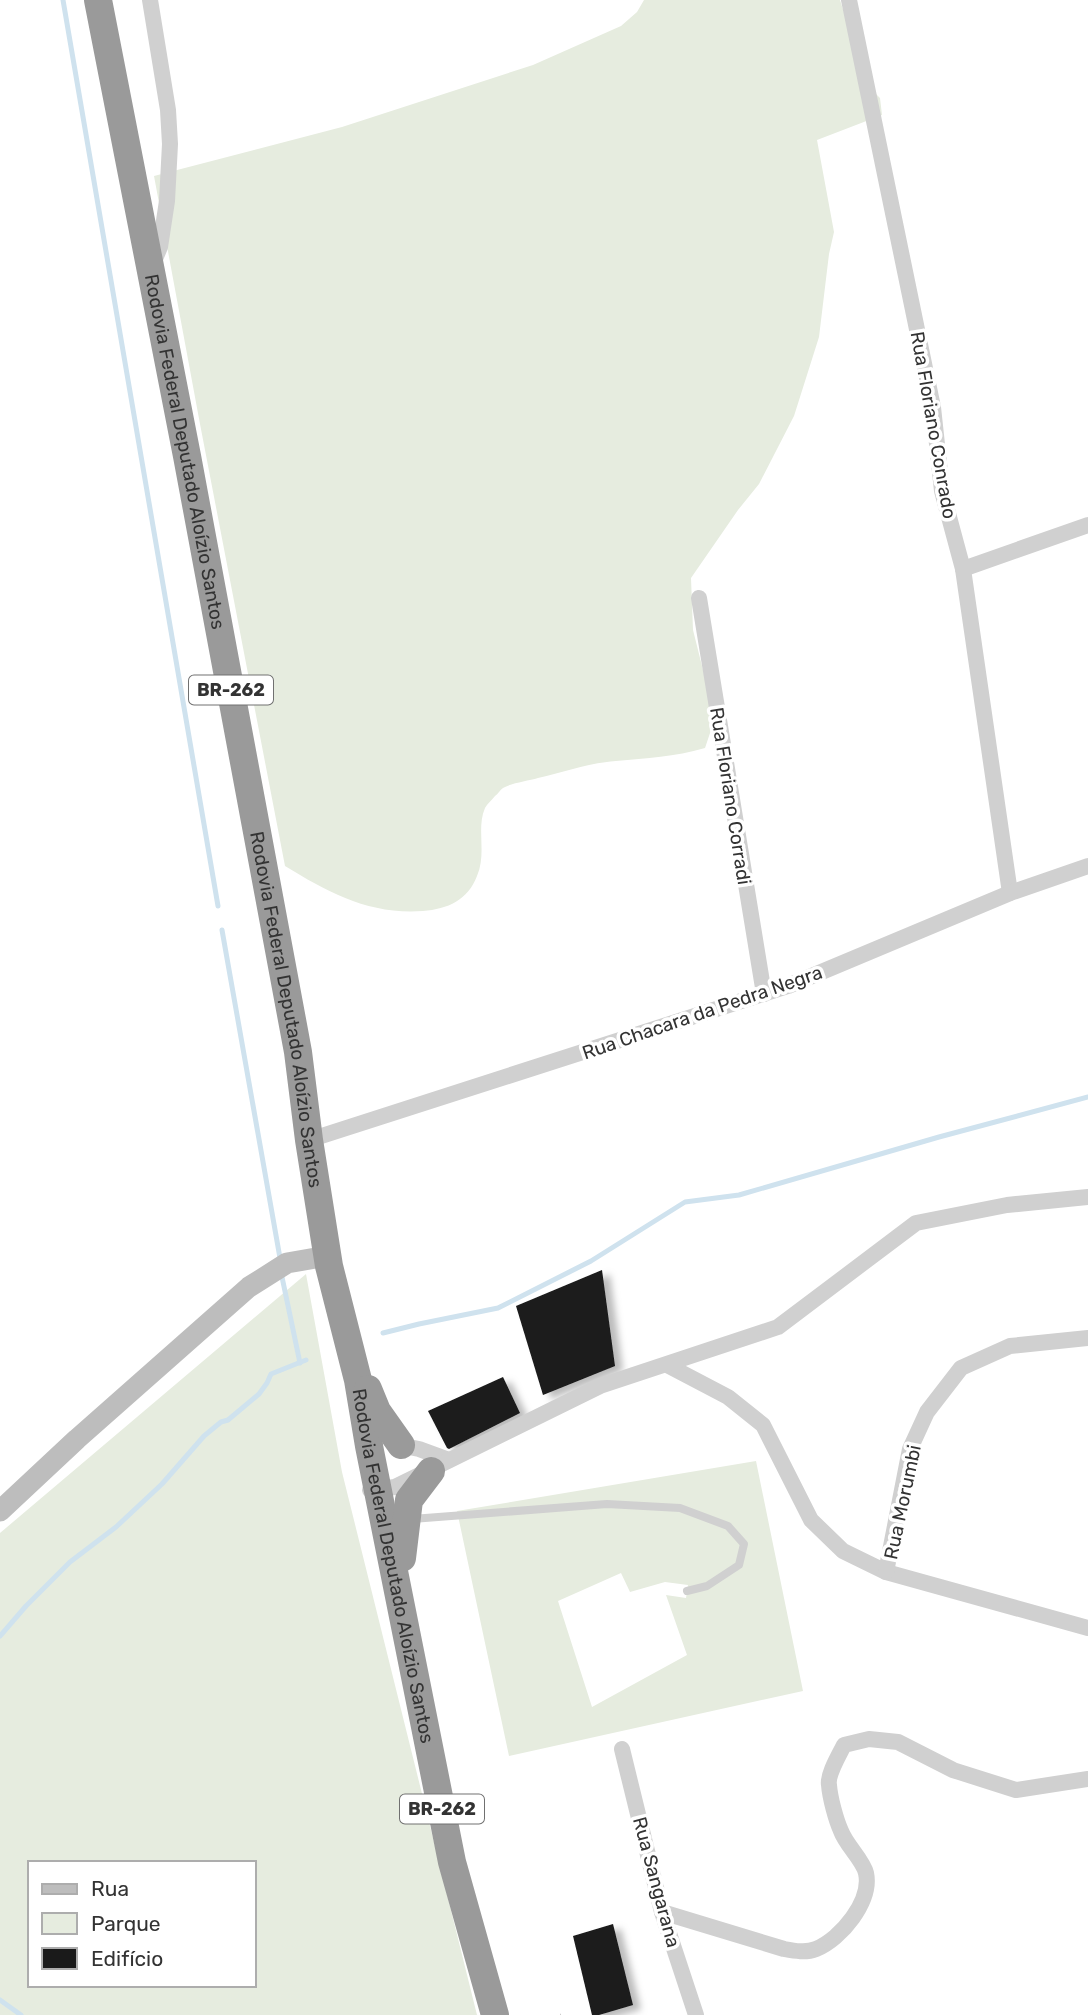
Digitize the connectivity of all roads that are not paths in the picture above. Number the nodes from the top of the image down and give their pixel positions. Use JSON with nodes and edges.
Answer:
{"nodes":[{"id":1,"x":98,"y":0,"type":"edge"},
{"id":2,"x":149,"y":0,"type":"edge"},
{"id":3,"x":849,"y":0,"type":"edge"},
{"id":4,"x":151,"y":268,"type":"junction"},
{"id":5,"x":1088,"y":525,"type":"edge"},
{"id":6,"x":963,"y":569,"type":"junction"},
{"id":7,"x":699,"y":598,"type":"dead end"},
{"id":8,"x":1088,"y":866,"type":"edge"},
{"id":9,"x":1010,"y":894,"type":"junction"},
{"id":10,"x":764,"y":994,"type":"junction"},
{"id":11,"x":309,"y":1140,"type":"junction"},
{"id":12,"x":1088,"y":1196,"type":"edge"},
{"id":13,"x":328,"y":1261,"type":"junction"},
{"id":14,"x":1088,"y":1338,"type":"edge"},
{"id":15,"x":351,"y":1351,"type":"junction"},
{"id":16,"x":667,"y":1365,"type":"junction"},
{"id":17,"x":401,"y":1445,"type":"junction"},
{"id":18,"x":364,"y":1449,"type":"junction"},
{"id":19,"x":440,"y":1465,"type":"junction"},
{"id":20,"x":373,"y":1490,"type":"junction"},
{"id":21,"x":0,"y":1511,"type":"edge"},
{"id":22,"x":405,"y":1520,"type":"junction"},
{"id":23,"x":886,"y":1572,"type":"junction"},
{"id":24,"x":687,"y":1591,"type":"dead end"},
{"id":25,"x":400,"y":1599,"type":"junction"},
{"id":26,"x":1088,"y":1628,"type":"edge"},
{"id":27,"x":412,"y":1662,"type":"junction"},
{"id":28,"x":622,"y":1749,"type":"dead end"},
{"id":29,"x":1088,"y":1779,"type":"edge"},
{"id":30,"x":662,"y":1912,"type":"junction"},
{"id":31,"x":495,"y":2015,"type":"edge"},
{"id":32,"x":696,"y":2015,"type":"edge"}],
"edges":[{"from":1,"to":4,"type":"highway","name":"Rodovia Federal Deputado Aloízio Santos","number":"BR-262"},
{"from":2,"to":4,"type":"street"},
{"from":3,"to":6,"type":"street","name":"Rua Floriano Conrado"},
{"from":4,"to":11,"type":"highway","name":"Rodovia Federal Deputado Aloízio Santos","number":"BR-262"},
{"from":5,"to":6,"type":"street"},
{"from":6,"to":9,"type":"street","name":"Rua Floriano Conrado"},
{"from":7,"to":10,"type":"street","name":"Rua Floriano Corradi"},
{"from":8,"to":9,"type":"street","name":"Rua Chacara da Pedra Negra"},
{"from":9,"to":10,"type":"street","name":"Rua Chacara da Pedra Negra"},
{"from":10,"to":11,"type":"street","name":"Rua Chacara da Pedra Negra"},
{"from":11,"to":13,"type":"highway","name":"Rodovia Federal Deputado Aloízio Santos","number":"BR-262"},
{"from":12,"to":16,"type":"street"},
{"from":13,"to":15,"type":"highway","name":"Rodovia Federal Deputado Aloízio Santos","number":"BR-262"},
{"from":13,"to":18,"type":"highway"},
{"from":13,"to":21,"type":"street"},
{"from":14,"to":23,"type":"street","name":"Rua Morumbi"},
{"from":15,"to":17,"type":"highway"},
{"from":15,"to":18,"type":"highway","name":"Rodovia Federal Deputado Aloízio Santos","number":"BR-262"},
{"from":16,"to":19,"type":"street"},
{"from":16,"to":23,"type":"street"},
{"from":17,"to":18,"type":"street"},
{"from":17,"to":19,"type":"street"},
{"from":18,"to":20,"type":"highway","name":"Rodovia Federal Deputado Aloízio Santos","number":"BR-262"},
{"from":19,"to":20,"type":"street"},
{"from":19,"to":22,"type":"highway"},
{"from":20,"to":25,"type":"highway","name":"Rodovia Federal Deputado Aloízio Santos","number":"BR-262"},
{"from":20,"to":27,"type":"highway"},
{"from":22,"to":24,"type":"lane"},
{"from":22,"to":25,"type":"highway"},
{"from":23,"to":26,"type":"street"},
{"from":25,"to":27,"type":"highway","name":"Rodovia Federal Deputado Aloízio Santos","number":"BR-262"},
{"from":27,"to":31,"type":"highway","name":"Rodovia Federal Deputado Aloízio Santos","number":"BR-262"},
{"from":28,"to":30,"type":"street","name":"Rua Sangarana"},
{"from":29,"to":30,"type":"street"},
{"from":30,"to":32,"type":"street","name":"Rua Sangarana"}]}
